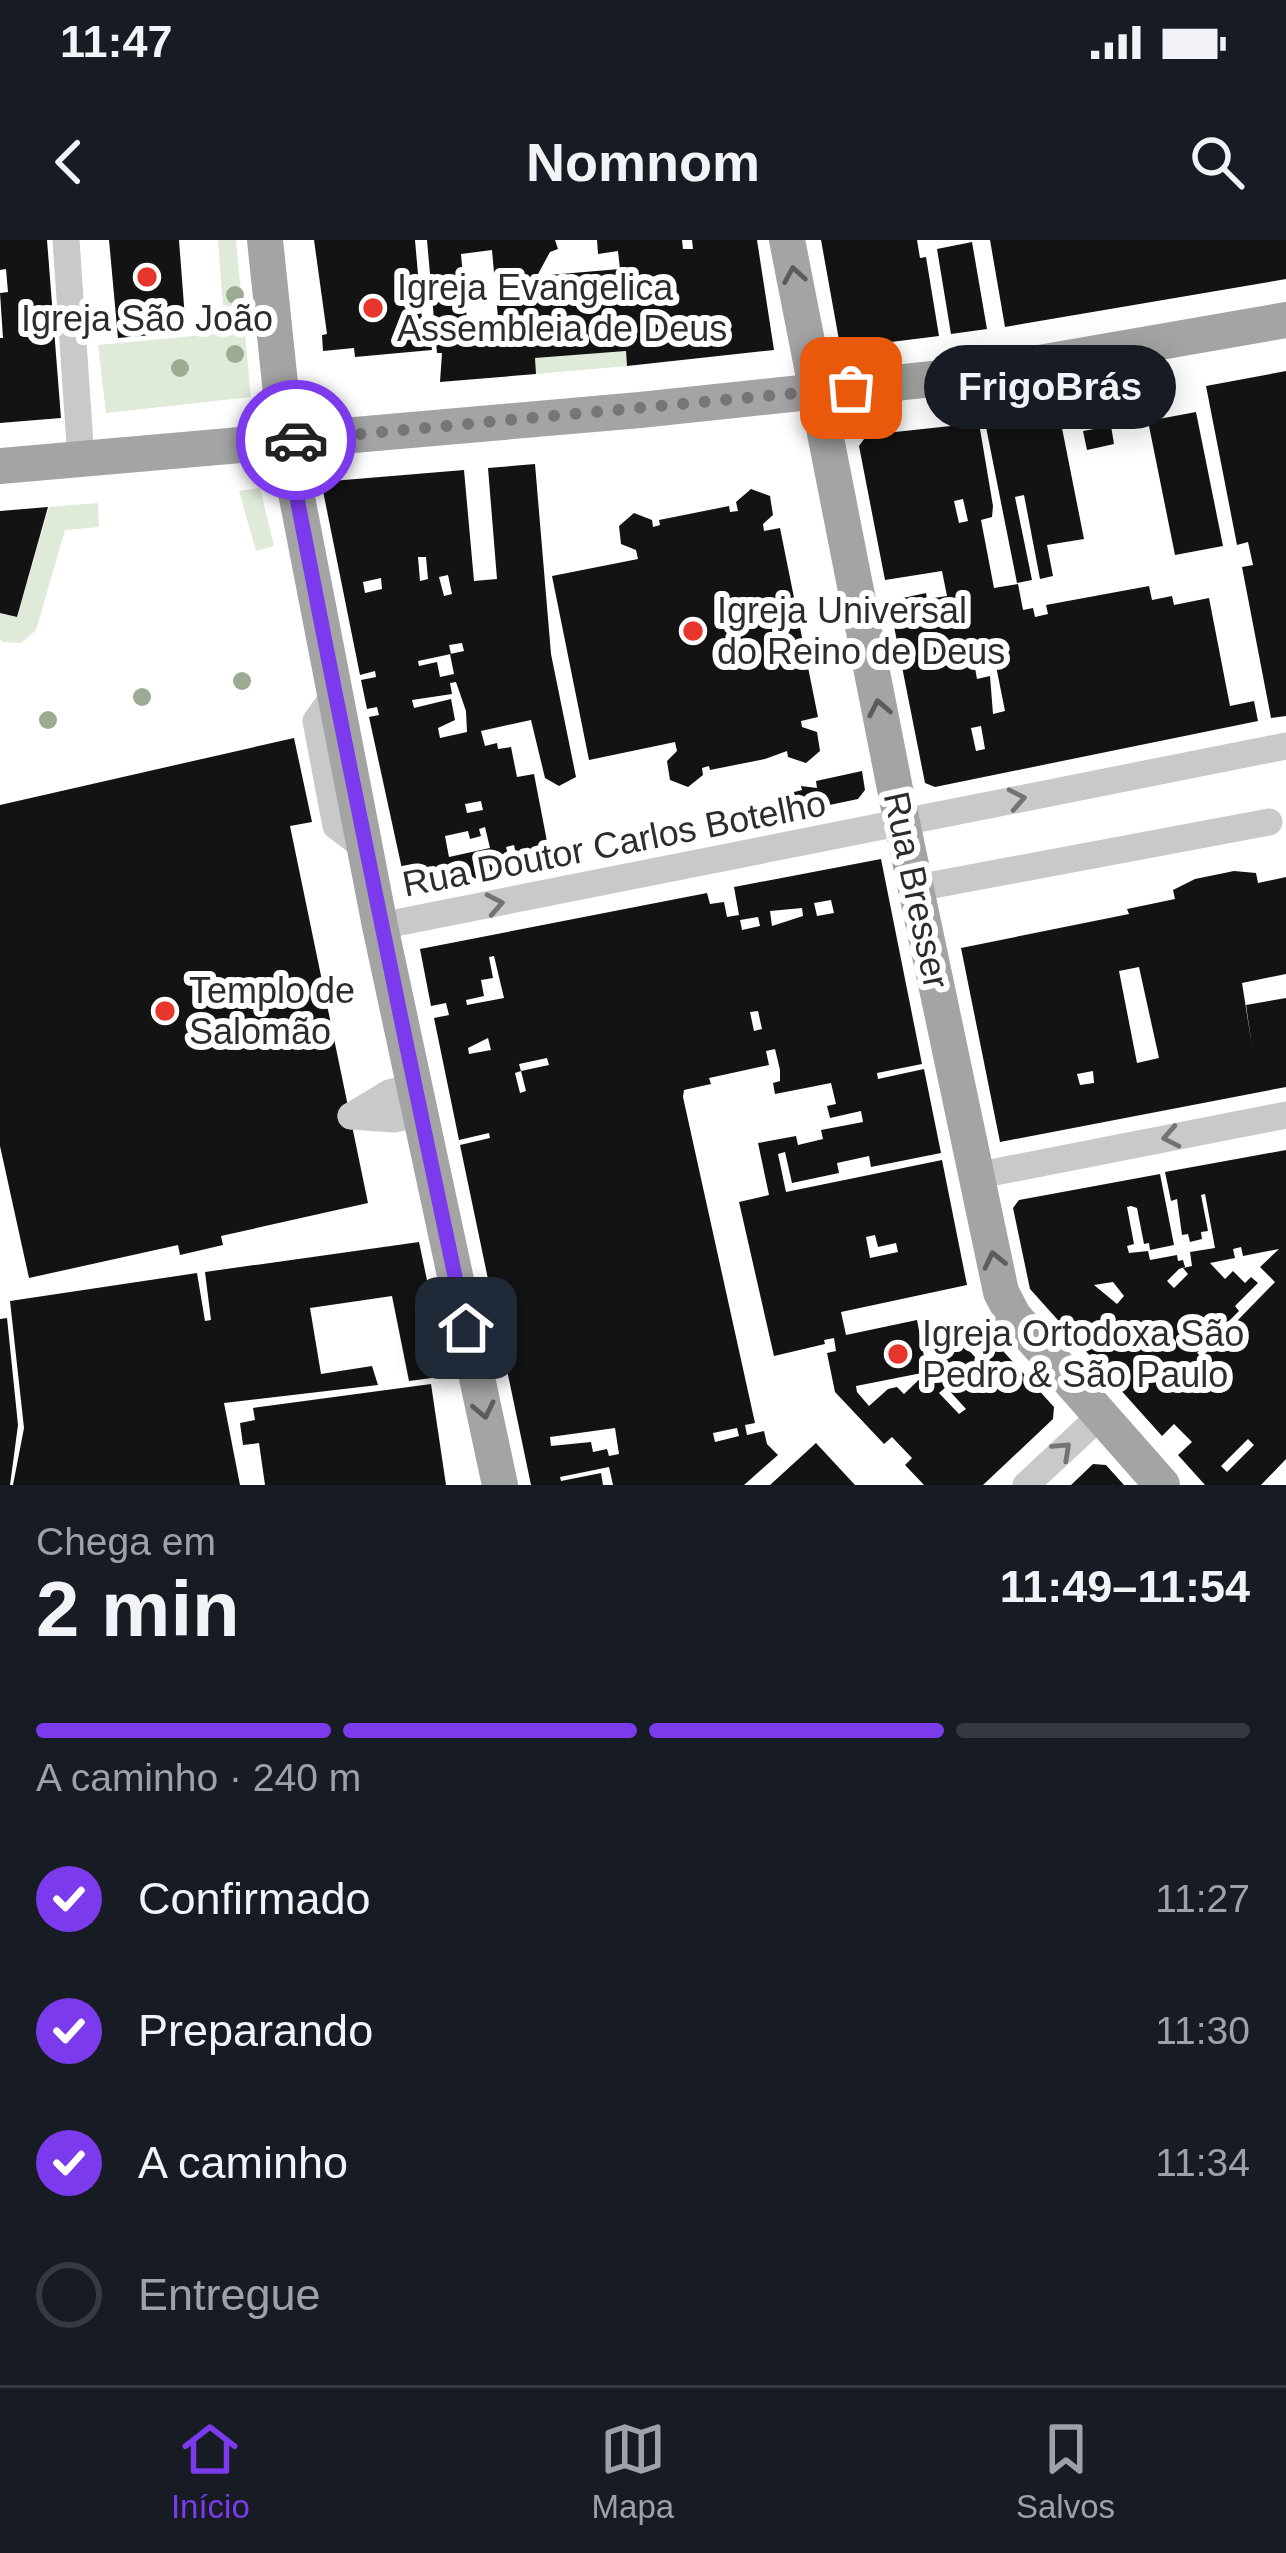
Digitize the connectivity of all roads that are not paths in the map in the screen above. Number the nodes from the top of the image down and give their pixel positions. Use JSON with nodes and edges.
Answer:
{"nodes":[{"id":1,"x":66,"y":240,"type":"edge"},
{"id":2,"x":265,"y":240,"type":"edge"},
{"id":3,"x":787,"y":240,"type":"edge"},
{"id":4,"x":1286,"y":320,"type":"edge"},
{"id":5,"x":817,"y":392,"type":"junction"},
{"id":6,"x":286,"y":441,"type":"junction"},
{"id":7,"x":80,"y":459,"type":"junction"},
{"id":8,"x":0,"y":466,"type":"edge"},
{"id":9,"x":1286,"y":746,"type":"edge"},
{"id":10,"x":1269,"y":822,"type":"dead end"},
{"id":11,"x":903,"y":823,"type":"junction"},
{"id":12,"x":917,"y":888,"type":"junction"},
{"id":13,"x":380,"y":926,"type":"junction"},
{"id":14,"x":1286,"y":1115,"type":"edge"},
{"id":15,"x":974,"y":1176,"type":"junction"},
{"id":16,"x":1100,"y":1415,"type":"junction"},
{"id":17,"x":500,"y":1485,"type":"edge"},
{"id":18,"x":1026,"y":1485,"type":"edge"},
{"id":19,"x":1162,"y":1485,"type":"edge"}],
"edges":[{"from":1,"to":7,"type":"street"},
{"from":2,"to":6,"type":"main road"},
{"from":5,"to":3,"type":"main road","name":"Rua Bresser","one_way":true},
{"from":4,"to":5,"type":"main road"},
{"from":5,"to":6,"type":"main road"},
{"from":11,"to":5,"type":"main road","name":"Rua Bresser","one_way":true},
{"from":6,"to":7,"type":"main road"},
{"from":6,"to":13,"type":"main road"},
{"from":7,"to":8,"type":"main road"},
{"from":11,"to":9,"type":"street","name":"Rua Doutor Carlos Botelho","one_way":true},
{"from":10,"to":12,"type":"street"},
{"from":11,"to":12,"type":"main road","name":"Rua Bresser"},
{"from":13,"to":11,"type":"street","name":"Rua Doutor Carlos Botelho","one_way":true},
{"from":12,"to":15,"type":"main road","name":"Rua Bresser"},
{"from":13,"to":17,"type":"main road","one_way":true},
{"from":14,"to":15,"type":"street","one_way":true},
{"from":16,"to":15,"type":"main road","name":"Rua Bresser","one_way":true},
{"from":18,"to":16,"type":"street","one_way":true},
{"from":16,"to":19,"type":"main road","name":"Rua Bresser"}]}
